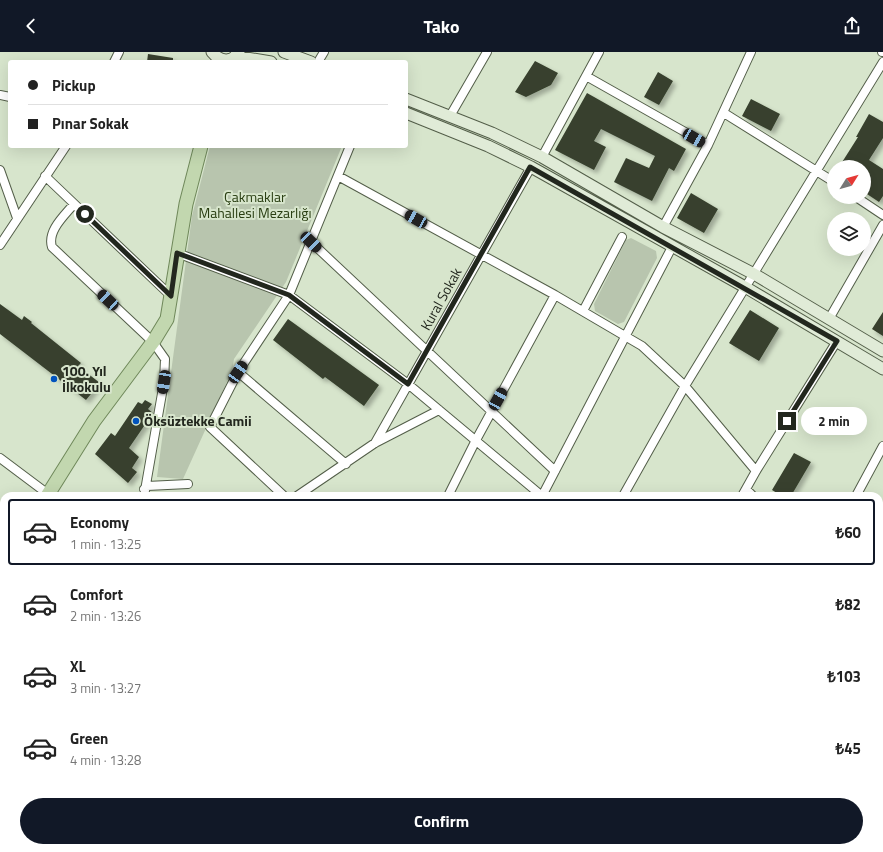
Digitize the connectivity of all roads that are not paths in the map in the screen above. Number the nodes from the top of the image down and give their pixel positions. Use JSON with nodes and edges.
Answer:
{"nodes":[{"id":1,"x":284,"y":52,"type":"edge"},
{"id":2,"x":487,"y":52,"type":"edge"},
{"id":3,"x":599,"y":52,"type":"edge"},
{"id":4,"x":741,"y":52,"type":"edge"},
{"id":5,"x":750,"y":54,"type":"edge"},
{"id":6,"x":215,"y":57,"type":"edge"},
{"id":7,"x":235,"y":57,"type":"edge"},
{"id":8,"x":257,"y":60,"type":"edge"},
{"id":9,"x":306,"y":60,"type":"edge"},
{"id":10,"x":883,"y":62,"type":"edge"},
{"id":11,"x":586,"y":76,"type":"junction"},
{"id":12,"x":408,"y":99,"type":"edge"},
{"id":13,"x":724,"y":113,"type":"junction"},
{"id":14,"x":408,"y":114,"type":"edge"},
{"id":15,"x":450,"y":116,"type":"junction"},
{"id":16,"x":708,"y":145,"type":"junction"},
{"id":17,"x":65,"y":148,"type":"edge"},
{"id":18,"x":200,"y":148,"type":"edge"},
{"id":19,"x":349,"y":148,"type":"edge"},
{"id":20,"x":542,"y":157,"type":"junction"},
{"id":21,"x":530,"y":167,"type":"junction"},
{"id":22,"x":0,"y":170,"type":"edge"},
{"id":23,"x":816,"y":170,"type":"junction"},
{"id":24,"x":45,"y":176,"type":"junction"},
{"id":25,"x":338,"y":176,"type":"junction"},
{"id":26,"x":827,"y":177,"type":"edge"},
{"id":27,"x":74,"y":204,"type":"junction"},
{"id":28,"x":866,"y":204,"type":"edge"},
{"id":29,"x":883,"y":215,"type":"edge"},
{"id":30,"x":17,"y":218,"type":"junction"},
{"id":31,"x":883,"y":225,"type":"edge"},
{"id":32,"x":663,"y":227,"type":"junction"},
{"id":33,"x":622,"y":237,"type":"dead end"},
{"id":34,"x":311,"y":242,"type":"junction"},
{"id":35,"x":0,"y":245,"type":"edge"},
{"id":36,"x":672,"y":247,"type":"junction"},
{"id":37,"x":177,"y":253,"type":"junction"},
{"id":38,"x":481,"y":255,"type":"junction"},
{"id":39,"x":754,"y":274,"type":"junction"},
{"id":40,"x":745,"y":287,"type":"junction"},
{"id":41,"x":289,"y":295,"type":"junction"},
{"id":42,"x":555,"y":295,"type":"junction"},
{"id":43,"x":171,"y":296,"type":"junction"},
{"id":44,"x":583,"y":311,"type":"junction"},
{"id":45,"x":829,"y":319,"type":"junction"},
{"id":46,"x":626,"y":336,"type":"junction"},
{"id":47,"x":837,"y":341,"type":"junction"},
{"id":48,"x":153,"y":342,"type":"junction"},
{"id":49,"x":883,"y":351,"type":"edge"},
{"id":50,"x":426,"y":352,"type":"junction"},
{"id":51,"x":883,"y":369,"type":"edge"},
{"id":52,"x":238,"y":372,"type":"junction"},
{"id":53,"x":408,"y":384,"type":"junction"},
{"id":54,"x":685,"y":386,"type":"junction"},
{"id":55,"x":439,"y":410,"type":"junction"},
{"id":56,"x":491,"y":412,"type":"junction"},
{"id":57,"x":476,"y":440,"type":"junction"},
{"id":58,"x":375,"y":443,"type":"junction"},
{"id":59,"x":882,"y":452,"type":"edge"},
{"id":60,"x":0,"y":458,"type":"edge"},
{"id":61,"x":346,"y":464,"type":"junction"},
{"id":62,"x":756,"y":470,"type":"junction"},
{"id":63,"x":555,"y":471,"type":"junction"},
{"id":64,"x":188,"y":484,"type":"dead end"},
{"id":65,"x":147,"y":486,"type":"junction"},
{"id":66,"x":43,"y":492,"type":"edge"},
{"id":67,"x":49,"y":492,"type":"edge"},
{"id":68,"x":142,"y":492,"type":"edge"},
{"id":69,"x":145,"y":492,"type":"edge"},
{"id":70,"x":278,"y":492,"type":"edge"},
{"id":71,"x":303,"y":492,"type":"edge"},
{"id":72,"x":450,"y":492,"type":"edge"},
{"id":73,"x":537,"y":492,"type":"edge"},
{"id":74,"x":544,"y":492,"type":"edge"},
{"id":75,"x":625,"y":492,"type":"edge"},
{"id":76,"x":744,"y":492,"type":"edge"},
{"id":77,"x":858,"y":492,"type":"edge"}],
"edges":[{"from":1,"to":9,"type":"main road"},
{"from":2,"to":15,"type":"street"},
{"from":3,"to":11,"type":"street"},
{"from":4,"to":5,"type":"street"},
{"from":5,"to":13,"type":"street"},
{"from":6,"to":7,"type":"main road"},
{"from":7,"to":8,"type":"main road"},
{"from":10,"to":23,"type":"street"},
{"from":11,"to":16,"type":"street"},
{"from":11,"to":20,"type":"street"},
{"from":12,"to":15,"type":"main road"},
{"from":13,"to":16,"type":"street"},
{"from":13,"to":23,"type":"street"},
{"from":14,"to":21,"type":"main road"},
{"from":15,"to":20,"type":"main road"},
{"from":16,"to":32,"type":"street"},
{"from":17,"to":24,"type":"street"},
{"from":18,"to":37,"type":"main road"},
{"from":19,"to":25,"type":"street"},
{"from":20,"to":32,"type":"main road"},
{"from":21,"to":36,"type":"main road"},
{"from":21,"to":38,"type":"street","name":"Kural Sokak"},
{"from":22,"to":30,"type":"street"},
{"from":23,"to":26,"type":"street"},
{"from":23,"to":39,"type":"street"},
{"from":24,"to":27,"type":"street"},
{"from":24,"to":30,"type":"street"},
{"from":25,"to":34,"type":"street"},
{"from":25,"to":38,"type":"street"},
{"from":27,"to":43,"type":"street"},
{"from":27,"to":48,"type":"street"},
{"from":28,"to":29,"type":"street"},
{"from":30,"to":35,"type":"street"},
{"from":31,"to":45,"type":"street"},
{"from":32,"to":39,"type":"main road"},
{"from":33,"to":44,"type":"street"},
{"from":34,"to":41,"type":"street"},
{"from":34,"to":50,"type":"street"},
{"from":36,"to":40,"type":"main road"},
{"from":36,"to":46,"type":"street"},
{"from":37,"to":41,"type":"street"},
{"from":37,"to":43,"type":"main road"},
{"from":38,"to":42,"type":"street"},
{"from":38,"to":50,"type":"street","name":"Kural Sokak"},
{"from":39,"to":40,"type":"street"},
{"from":39,"to":45,"type":"main road"},
{"from":40,"to":47,"type":"main road"},
{"from":40,"to":54,"type":"street"},
{"from":41,"to":52,"type":"street"},
{"from":41,"to":53,"type":"street"},
{"from":42,"to":44,"type":"street"},
{"from":42,"to":56,"type":"street"},
{"from":43,"to":48,"type":"main road"},
{"from":44,"to":46,"type":"street"},
{"from":45,"to":49,"type":"main road"},
{"from":46,"to":54,"type":"street"},
{"from":46,"to":63,"type":"street"},
{"from":47,"to":51,"type":"main road"},
{"from":47,"to":62,"type":"street"},
{"from":48,"to":65,"type":"street"},
{"from":48,"to":67,"type":"main road"},
{"from":50,"to":53,"type":"street","name":"Kural Sokak"},
{"from":50,"to":56,"type":"street"},
{"from":52,"to":61,"type":"street"},
{"from":52,"to":70,"type":"street"},
{"from":53,"to":55,"type":"street"},
{"from":53,"to":58,"type":"street","name":"Kural Sokak"},
{"from":54,"to":62,"type":"street"},
{"from":54,"to":75,"type":"street"},
{"from":55,"to":57,"type":"street"},
{"from":55,"to":58,"type":"street"},
{"from":56,"to":57,"type":"street"},
{"from":56,"to":63,"type":"street"},
{"from":57,"to":72,"type":"street"},
{"from":57,"to":73,"type":"street"},
{"from":58,"to":61,"type":"street"},
{"from":59,"to":77,"type":"street"},
{"from":60,"to":66,"type":"street"},
{"from":61,"to":71,"type":"street"},
{"from":62,"to":76,"type":"street"},
{"from":63,"to":74,"type":"street"},
{"from":64,"to":65,"type":"street"},
{"from":65,"to":68,"type":"street"},
{"from":65,"to":69,"type":"street"}]}
